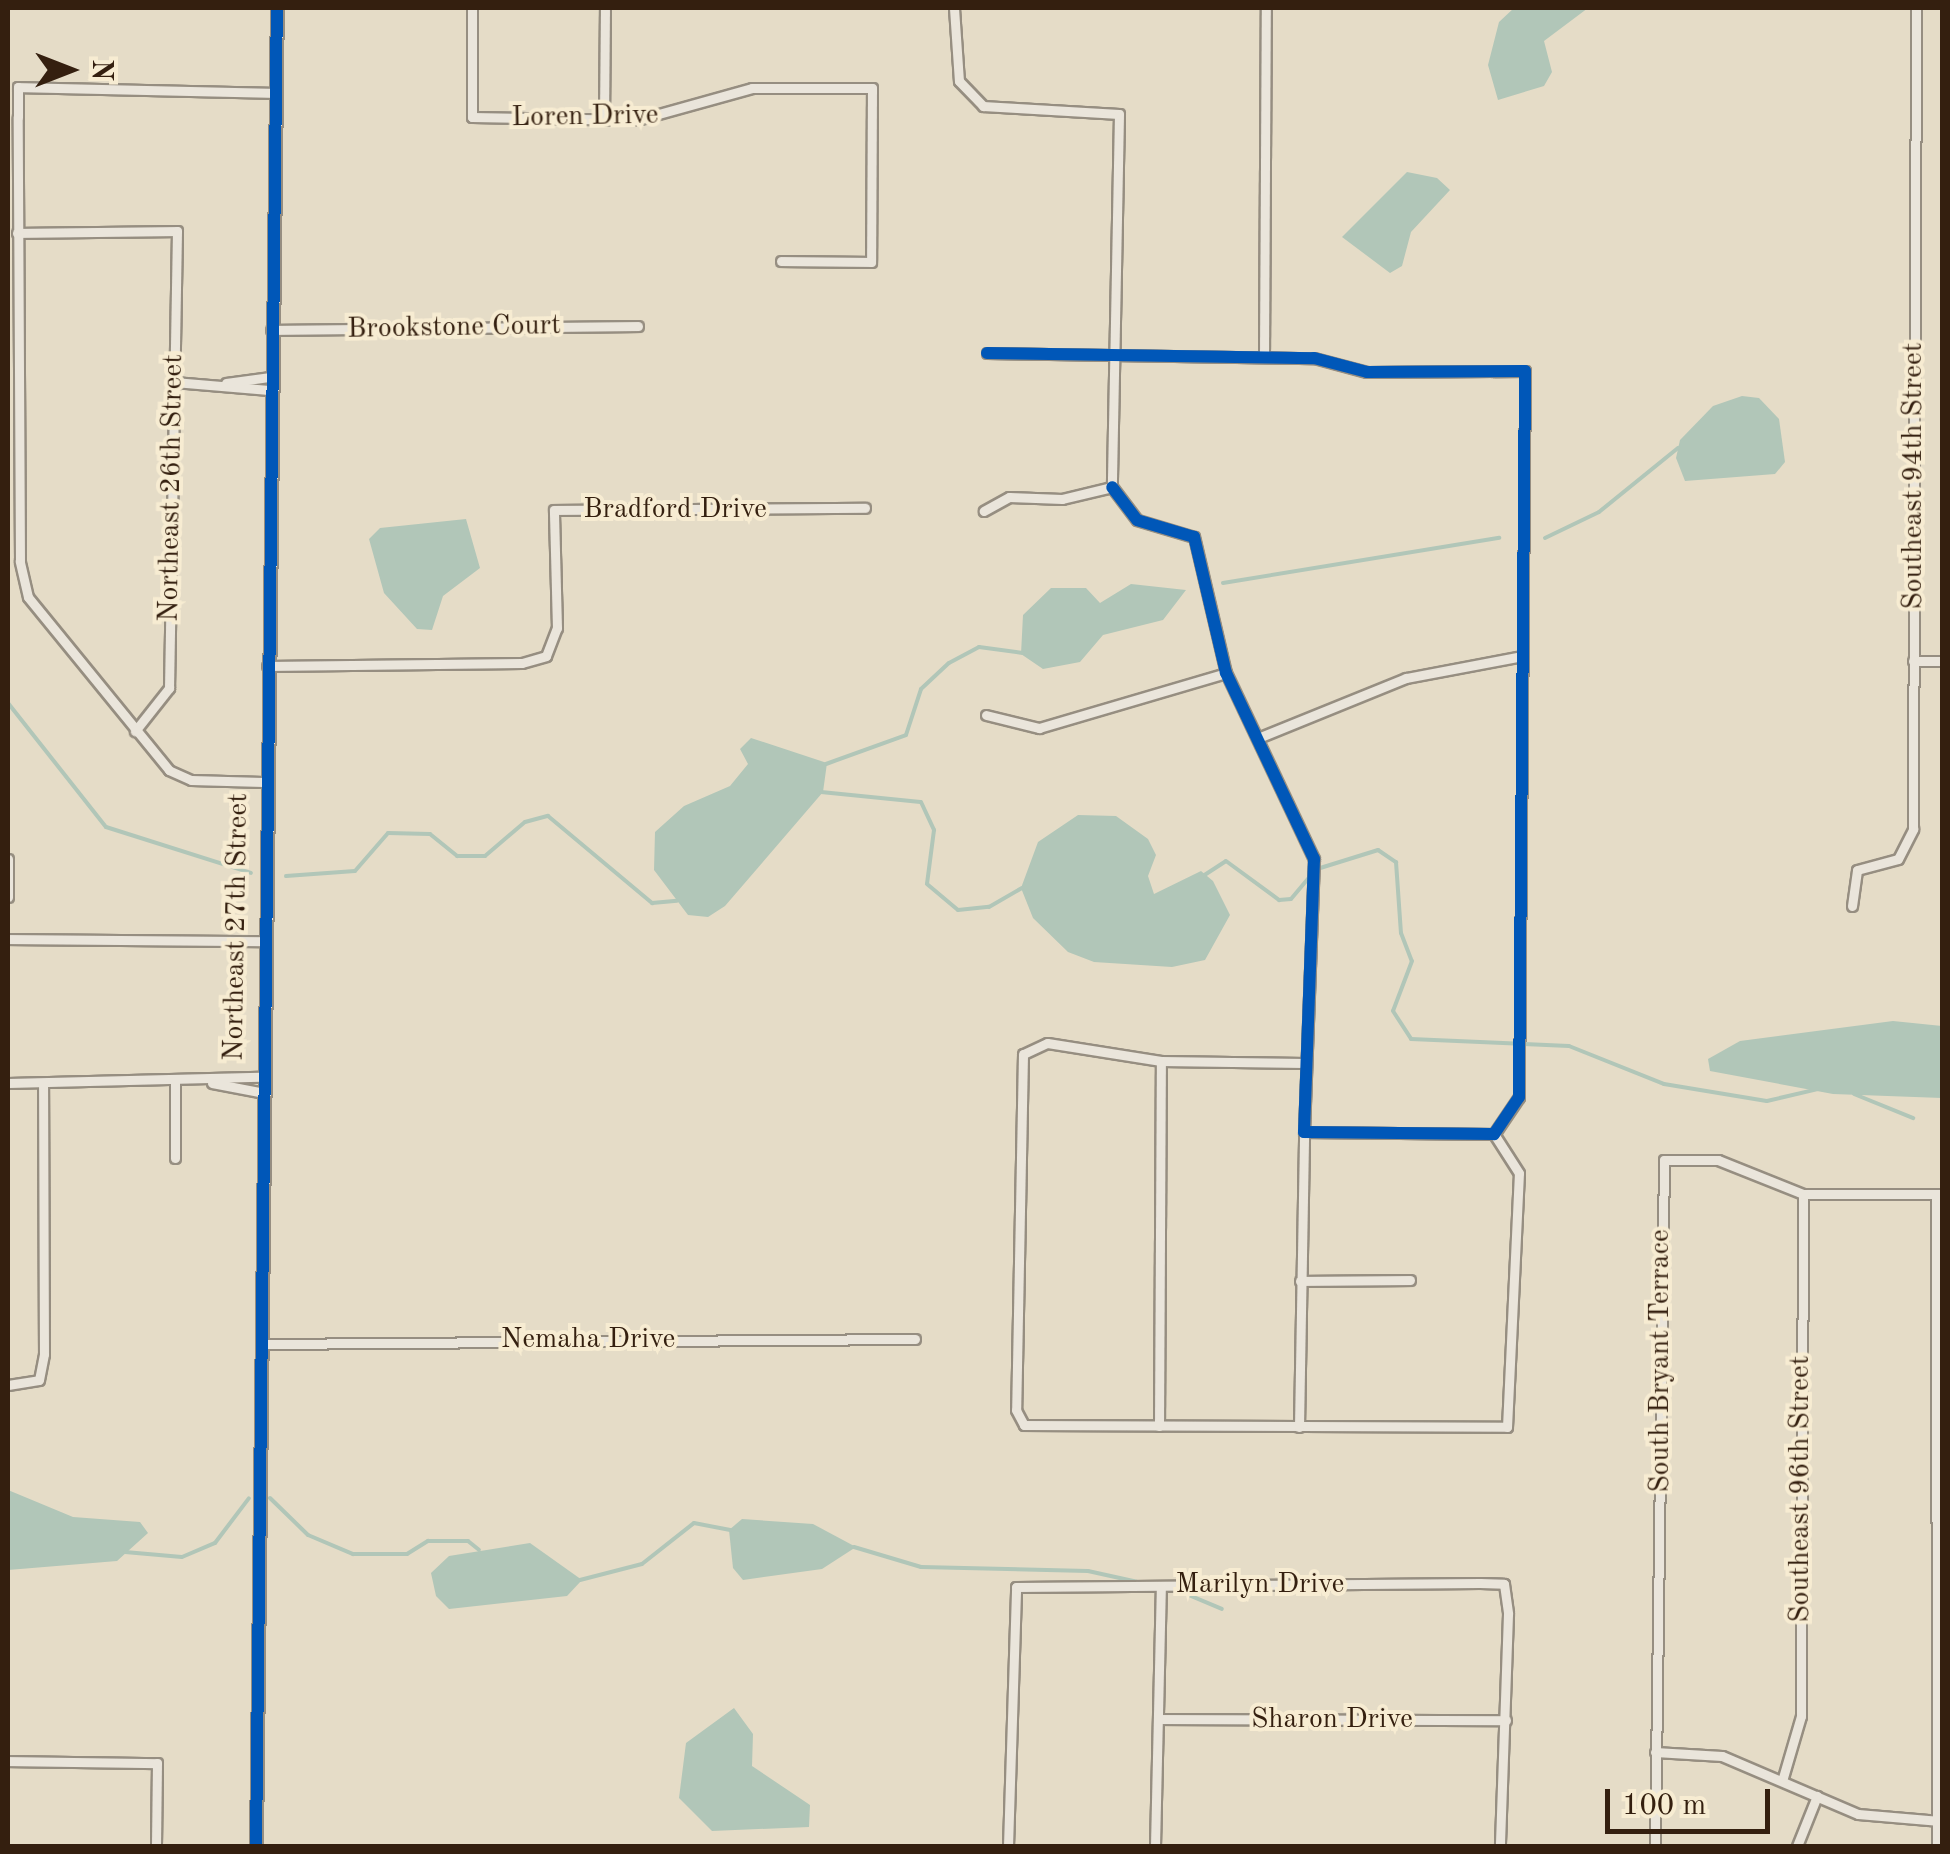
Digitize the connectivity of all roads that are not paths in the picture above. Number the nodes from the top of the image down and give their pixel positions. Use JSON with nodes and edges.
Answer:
{"nodes":[{"id":1,"x":276,"y":8,"type":"edge"},
{"id":2,"x":472,"y":8,"type":"edge"},
{"id":3,"x":605,"y":8,"type":"edge"},
{"id":4,"x":954,"y":8,"type":"edge"},
{"id":5,"x":1266,"y":8,"type":"edge"},
{"id":6,"x":1916,"y":8,"type":"edge"},
{"id":7,"x":274,"y":93,"type":"junction"},
{"id":8,"x":604,"y":120,"type":"junction"},
{"id":9,"x":17,"y":233,"type":"junction"},
{"id":10,"x":781,"y":262,"type":"dead end"},
{"id":11,"x":638,"y":326,"type":"dead end"},
{"id":12,"x":269,"y":330,"type":"junction"},
{"id":13,"x":987,"y":353,"type":"dead end"},
{"id":14,"x":1114,"y":356,"type":"junction"},
{"id":15,"x":1264,"y":356,"type":"junction"},
{"id":16,"x":174,"y":382,"type":"junction"},
{"id":17,"x":268,"y":383,"type":"junction"},
{"id":18,"x":1112,"y":487,"type":"junction"},
{"id":19,"x":865,"y":508,"type":"dead end"},
{"id":20,"x":984,"y":511,"type":"dead end"},
{"id":21,"x":1522,"y":656,"type":"junction"},
{"id":22,"x":1913,"y":661,"type":"junction"},
{"id":23,"x":1942,"y":661,"type":"edge"},
{"id":24,"x":264,"y":666,"type":"junction"},
{"id":25,"x":1226,"y":674,"type":"junction"},
{"id":26,"x":986,"y":715,"type":"dead end"},
{"id":27,"x":135,"y":731,"type":"junction"},
{"id":28,"x":1258,"y":738,"type":"junction"},
{"id":29,"x":263,"y":782,"type":"junction"},
{"id":30,"x":8,"y":859,"type":"edge"},
{"id":31,"x":8,"y":897,"type":"edge"},
{"id":32,"x":1852,"y":906,"type":"dead end"},
{"id":33,"x":8,"y":939,"type":"edge"},
{"id":34,"x":262,"y":941,"type":"junction"},
{"id":35,"x":1161,"y":1061,"type":"junction"},
{"id":36,"x":1304,"y":1063,"type":"junction"},
{"id":37,"x":260,"y":1078,"type":"junction"},
{"id":38,"x":8,"y":1083,"type":"edge"},
{"id":39,"x":212,"y":1083,"type":"junction"},
{"id":40,"x":43,"y":1084,"type":"junction"},
{"id":41,"x":175,"y":1084,"type":"junction"},
{"id":42,"x":260,"y":1092,"type":"junction"},
{"id":43,"x":1304,"y":1132,"type":"junction"},
{"id":44,"x":1494,"y":1134,"type":"junction"},
{"id":45,"x":175,"y":1158,"type":"dead end"},
{"id":46,"x":1803,"y":1194,"type":"junction"},
{"id":47,"x":1939,"y":1194,"type":"edge"},
{"id":48,"x":1410,"y":1280,"type":"dead end"},
{"id":49,"x":1300,"y":1281,"type":"junction"},
{"id":50,"x":915,"y":1339,"type":"dead end"},
{"id":51,"x":262,"y":1344,"type":"junction"},
{"id":52,"x":8,"y":1385,"type":"edge"},
{"id":53,"x":1159,"y":1426,"type":"junction"},
{"id":54,"x":1299,"y":1428,"type":"junction"},
{"id":55,"x":1939,"y":1490,"type":"edge"},
{"id":56,"x":1161,"y":1586,"type":"junction"},
{"id":57,"x":1158,"y":1719,"type":"junction"},
{"id":58,"x":1506,"y":1720,"type":"junction"},
{"id":59,"x":1655,"y":1752,"type":"junction"},
{"id":60,"x":8,"y":1761,"type":"edge"},
{"id":61,"x":1782,"y":1781,"type":"junction"},
{"id":62,"x":1816,"y":1796,"type":"junction"},
{"id":63,"x":1940,"y":1821,"type":"edge"},
{"id":64,"x":156,"y":1846,"type":"edge"},
{"id":65,"x":256,"y":1846,"type":"edge"},
{"id":66,"x":1008,"y":1846,"type":"edge"},
{"id":67,"x":1154,"y":1846,"type":"edge"},
{"id":68,"x":1500,"y":1846,"type":"edge"},
{"id":69,"x":1656,"y":1846,"type":"edge"},
{"id":70,"x":1797,"y":1846,"type":"edge"},
{"id":71,"x":1937,"y":1846,"type":"edge"}],
"edges":[{"from":1,"to":7,"type":"street","name":"Northeast 27th Street"},
{"from":2,"to":8,"type":"street","name":"Loren Drive"},
{"from":3,"to":8,"type":"street"},
{"from":4,"to":14,"type":"street"},
{"from":5,"to":15,"type":"street"},
{"from":6,"to":22,"type":"street","name":"Southeast 94th Street"},
{"from":7,"to":9,"type":"street"},
{"from":7,"to":12,"type":"street","name":"Northeast 27th Street"},
{"from":8,"to":10,"type":"street","name":"Loren Drive"},
{"from":9,"to":16,"type":"street","name":"Northeast 26th Street"},
{"from":9,"to":27,"type":"street"},
{"from":11,"to":12,"type":"street","name":"Brookstone Court"},
{"from":12,"to":17,"type":"street","name":"Northeast 27th Street"},
{"from":13,"to":14,"type":"street"},
{"from":14,"to":15,"type":"street"},
{"from":14,"to":18,"type":"street"},
{"from":15,"to":21,"type":"street"},
{"from":16,"to":17,"type":"street"},
{"from":16,"to":27,"type":"street","name":"Northeast 26th Street"},
{"from":17,"to":24,"type":"street","name":"Northeast 27th Street"},
{"from":18,"to":20,"type":"street"},
{"from":18,"to":25,"type":"street"},
{"from":19,"to":24,"type":"street","name":"Bradford Drive"},
{"from":21,"to":28,"type":"street"},
{"from":21,"to":44,"type":"street"},
{"from":22,"to":23,"type":"street"},
{"from":22,"to":32,"type":"street","name":"Southeast 94th Street"},
{"from":24,"to":29,"type":"street","name":"Northeast 27th Street"},
{"from":25,"to":26,"type":"street"},
{"from":25,"to":28,"type":"street"},
{"from":27,"to":29,"type":"street"},
{"from":28,"to":36,"type":"street"},
{"from":29,"to":34,"type":"street","name":"Northeast 27th Street"},
{"from":30,"to":31,"type":"street"},
{"from":33,"to":34,"type":"street"},
{"from":34,"to":37,"type":"street","name":"Northeast 27th Street"},
{"from":35,"to":36,"type":"street"},
{"from":35,"to":53,"type":"street"},
{"from":35,"to":53,"type":"street"},
{"from":36,"to":43,"type":"street"},
{"from":37,"to":39,"type":"street"},
{"from":37,"to":42,"type":"street","name":"Northeast 27th Street"},
{"from":38,"to":40,"type":"street"},
{"from":39,"to":41,"type":"street"},
{"from":39,"to":42,"type":"street"},
{"from":40,"to":41,"type":"street"},
{"from":40,"to":52,"type":"street"},
{"from":41,"to":45,"type":"street"},
{"from":42,"to":51,"type":"street","name":"Northeast 27th Street"},
{"from":43,"to":44,"type":"street"},
{"from":43,"to":49,"type":"street"},
{"from":44,"to":54,"type":"street"},
{"from":46,"to":47,"type":"street","name":"South Bryant Terrace"},
{"from":46,"to":59,"type":"street","name":"South Bryant Terrace"},
{"from":46,"to":61,"type":"street","name":"Southeast 96th Street"},
{"from":47,"to":55,"type":"street"},
{"from":48,"to":49,"type":"street"},
{"from":49,"to":54,"type":"street"},
{"from":50,"to":51,"type":"street","name":"Nemaha Drive"},
{"from":51,"to":65,"type":"street","name":"Northeast 27th Street"},
{"from":53,"to":54,"type":"street"},
{"from":55,"to":63,"type":"street"},
{"from":56,"to":57,"type":"street"},
{"from":56,"to":58,"type":"street","name":"Marilyn Drive"},
{"from":56,"to":66,"type":"street","name":"Marilyn Drive"},
{"from":57,"to":58,"type":"street","name":"Sharon Drive"},
{"from":57,"to":67,"type":"street"},
{"from":58,"to":68,"type":"street"},
{"from":59,"to":61,"type":"street"},
{"from":59,"to":69,"type":"street","name":"South Bryant Terrace"},
{"from":60,"to":64,"type":"street"},
{"from":61,"to":62,"type":"street"},
{"from":62,"to":63,"type":"street"},
{"from":62,"to":70,"type":"street"},
{"from":63,"to":71,"type":"street"}]}
